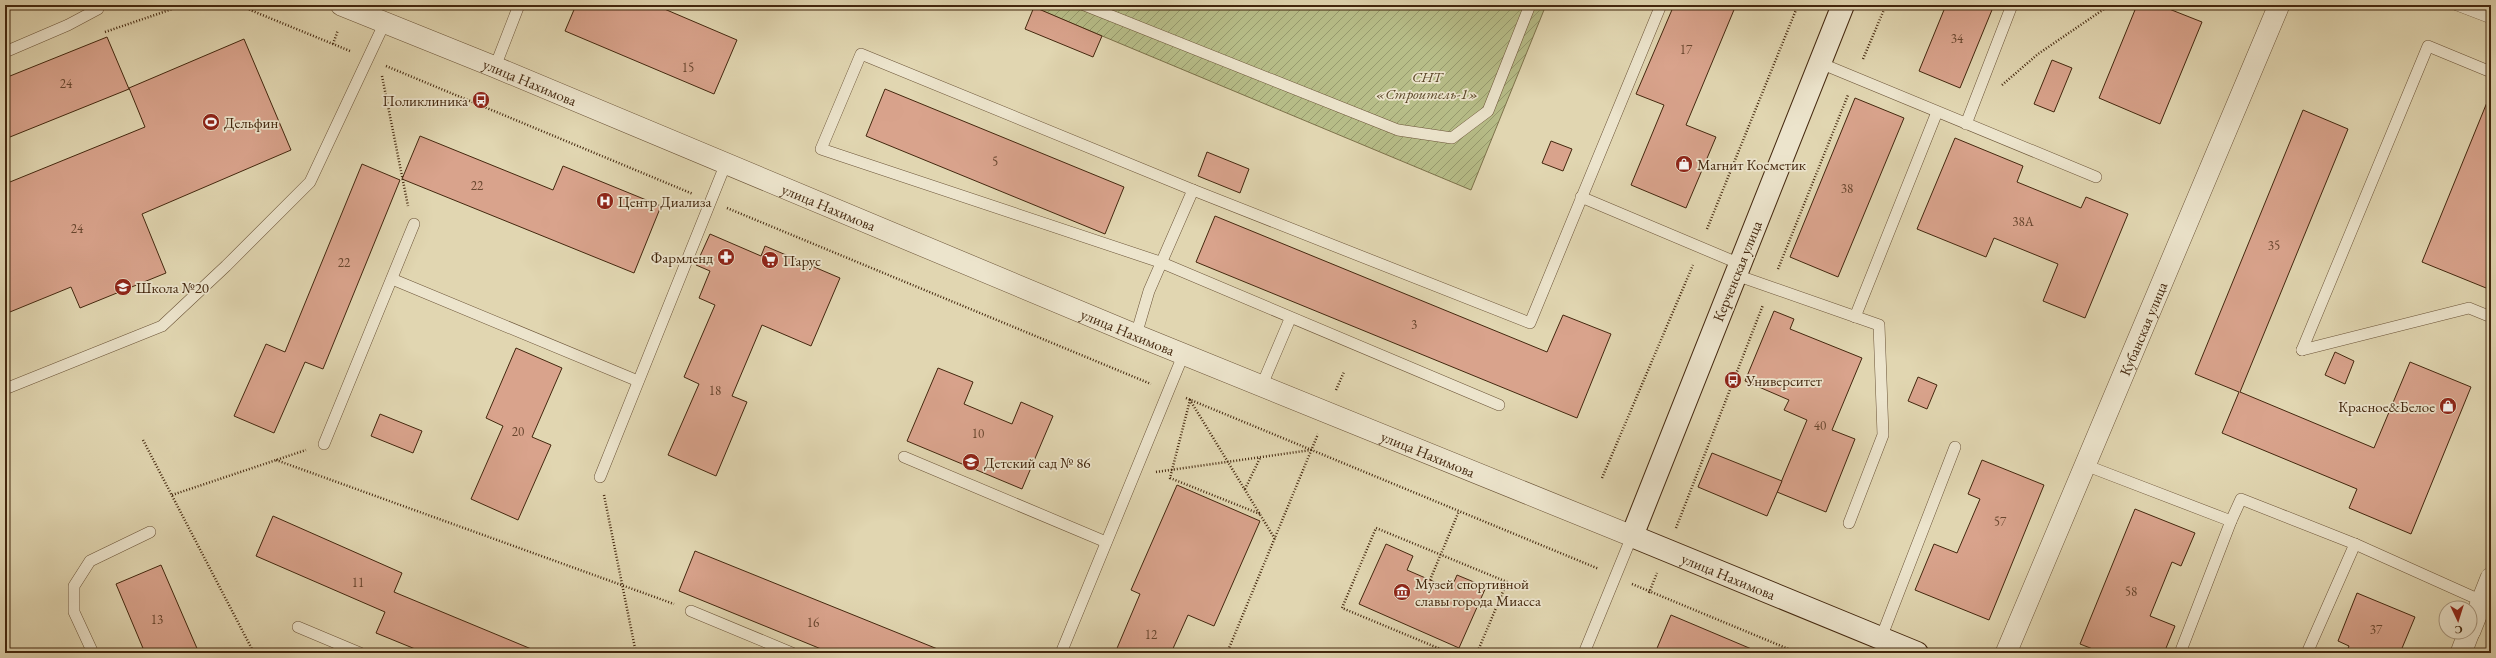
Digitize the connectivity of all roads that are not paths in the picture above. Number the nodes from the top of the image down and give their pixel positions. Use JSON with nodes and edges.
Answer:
{"nodes":[{"id":1,"x":96,"y":5,"type":"edge"},
{"id":2,"x":341,"y":5,"type":"edge"},
{"id":3,"x":519,"y":5,"type":"edge"},
{"id":4,"x":1084,"y":5,"type":"edge"},
{"id":5,"x":1530,"y":5,"type":"edge"},
{"id":6,"x":1661,"y":5,"type":"edge"},
{"id":7,"x":1843,"y":5,"type":"edge"},
{"id":8,"x":2012,"y":5,"type":"edge"},
{"id":9,"x":2279,"y":5,"type":"edge"},
{"id":10,"x":2457,"y":5,"type":"edge"},
{"id":11,"x":2491,"y":18,"type":"edge"},
{"id":12,"x":385,"y":22,"type":"junction"},
{"id":13,"x":5,"y":52,"type":"edge"},
{"id":14,"x":1820,"y":63,"type":"junction"},
{"id":15,"x":495,"y":67,"type":"junction"},
{"id":16,"x":2491,"y":72,"type":"edge"},
{"id":17,"x":1937,"y":112,"type":"junction"},
{"id":18,"x":1966,"y":124,"type":"junction"},
{"id":19,"x":726,"y":163,"type":"junction"},
{"id":20,"x":2096,"y":177,"type":"dead end"},
{"id":21,"x":1193,"y":190,"type":"junction"},
{"id":22,"x":1581,"y":197,"type":"junction"},
{"id":23,"x":413,"y":226,"type":"road end"},
{"id":24,"x":1160,"y":262,"type":"junction"},
{"id":25,"x":1738,"y":269,"type":"junction"},
{"id":26,"x":392,"y":279,"type":"junction"},
{"id":27,"x":1855,"y":317,"type":"junction"},
{"id":28,"x":2491,"y":317,"type":"edge"},
{"id":29,"x":1290,"y":319,"type":"junction"},
{"id":30,"x":1136,"y":335,"type":"junction"},
{"id":31,"x":1184,"y":353,"type":"junction"},
{"id":32,"x":638,"y":381,"type":"junction"},
{"id":33,"x":1262,"y":385,"type":"junction"},
{"id":34,"x":5,"y":389,"type":"edge"},
{"id":35,"x":1499,"y":405,"type":"dead end"},
{"id":36,"x":324,"y":444,"type":"road end"},
{"id":37,"x":1955,"y":447,"type":"dead end"},
{"id":38,"x":904,"y":457,"type":"dead end"},
{"id":39,"x":2085,"y":465,"type":"junction"},
{"id":40,"x":600,"y":477,"type":"road end"},
{"id":41,"x":2231,"y":521,"type":"junction"},
{"id":42,"x":1849,"y":523,"type":"dead end"},
{"id":43,"x":150,"y":532,"type":"dead end"},
{"id":44,"x":1632,"y":536,"type":"junction"},
{"id":45,"x":1106,"y":542,"type":"junction"},
{"id":46,"x":2354,"y":544,"type":"junction"},
{"id":47,"x":2491,"y":578,"type":"edge"},
{"id":48,"x":2482,"y":601,"type":"junction"},
{"id":49,"x":691,"y":611,"type":"road end"},
{"id":50,"x":2478,"y":611,"type":"edge"},
{"id":51,"x":298,"y":627,"type":"dead end"},
{"id":52,"x":1881,"y":638,"type":"junction"},
{"id":53,"x":2466,"y":640,"type":"edge"},
{"id":54,"x":93,"y":653,"type":"edge"},
{"id":55,"x":360,"y":653,"type":"edge"},
{"id":56,"x":792,"y":653,"type":"edge"},
{"id":57,"x":1061,"y":653,"type":"edge"},
{"id":58,"x":1584,"y":653,"type":"edge"},
{"id":59,"x":1917,"y":653,"type":"edge"},
{"id":60,"x":2006,"y":653,"type":"edge"},
{"id":61,"x":2180,"y":653,"type":"edge"},
{"id":62,"x":2307,"y":653,"type":"edge"},
{"id":63,"x":2461,"y":653,"type":"edge"}],
"edges":[{"from":1,"to":13,"type":"lane"},
{"from":2,"to":12,"type":"street","name":"улица Нахимова"},
{"from":3,"to":15,"type":"lane"},
{"from":4,"to":5,"type":"lane"},
{"from":6,"to":22,"type":"lane"},
{"from":7,"to":14,"type":"street","name":"Керченская улица"},
{"from":8,"to":18,"type":"lane"},
{"from":9,"to":39,"type":"street","name":"Кубанская улица"},
{"from":10,"to":11,"type":"lane"},
{"from":12,"to":15,"type":"street","name":"улица Нахимова"},
{"from":12,"to":34,"type":"lane"},
{"from":14,"to":17,"type":"lane"},
{"from":14,"to":25,"type":"street","name":"Керченская улица"},
{"from":15,"to":19,"type":"street","name":"улица Нахимова"},
{"from":16,"to":28,"type":"lane"},
{"from":17,"to":18,"type":"lane"},
{"from":17,"to":27,"type":"lane"},
{"from":18,"to":20,"type":"lane"},
{"from":19,"to":30,"type":"street","name":"улица Нахимова"},
{"from":19,"to":32,"type":"lane"},
{"from":21,"to":22,"type":"lane"},
{"from":21,"to":24,"type":"lane"},
{"from":21,"to":24,"type":"lane"},
{"from":22,"to":25,"type":"lane"},
{"from":23,"to":26,"type":"lane"},
{"from":24,"to":29,"type":"lane"},
{"from":24,"to":30,"type":"lane"},
{"from":25,"to":27,"type":"lane"},
{"from":25,"to":44,"type":"street","name":"Керченская улица"},
{"from":26,"to":32,"type":"lane"},
{"from":26,"to":36,"type":"lane"},
{"from":27,"to":42,"type":"lane"},
{"from":29,"to":33,"type":"lane"},
{"from":29,"to":35,"type":"lane"},
{"from":30,"to":31,"type":"street","name":"улица Нахимова"},
{"from":31,"to":33,"type":"street","name":"улица Нахимова"},
{"from":31,"to":45,"type":"lane"},
{"from":32,"to":40,"type":"lane"},
{"from":33,"to":44,"type":"street","name":"улица Нахимова"},
{"from":37,"to":52,"type":"lane"},
{"from":38,"to":45,"type":"lane"},
{"from":39,"to":41,"type":"lane"},
{"from":39,"to":60,"type":"street","name":"Кубанская улица"},
{"from":41,"to":46,"type":"lane"},
{"from":41,"to":61,"type":"lane"},
{"from":43,"to":54,"type":"lane"},
{"from":44,"to":52,"type":"street","name":"улица Нахимова"},
{"from":44,"to":58,"type":"lane"},
{"from":45,"to":57,"type":"lane"},
{"from":46,"to":48,"type":"lane"},
{"from":46,"to":62,"type":"lane"},
{"from":47,"to":48,"type":"street"},
{"from":48,"to":50,"type":"street"},
{"from":49,"to":56,"type":"lane"},
{"from":51,"to":55,"type":"lane"},
{"from":52,"to":59,"type":"street","name":"улица Нахимова"},
{"from":53,"to":63,"type":"street"}]}
